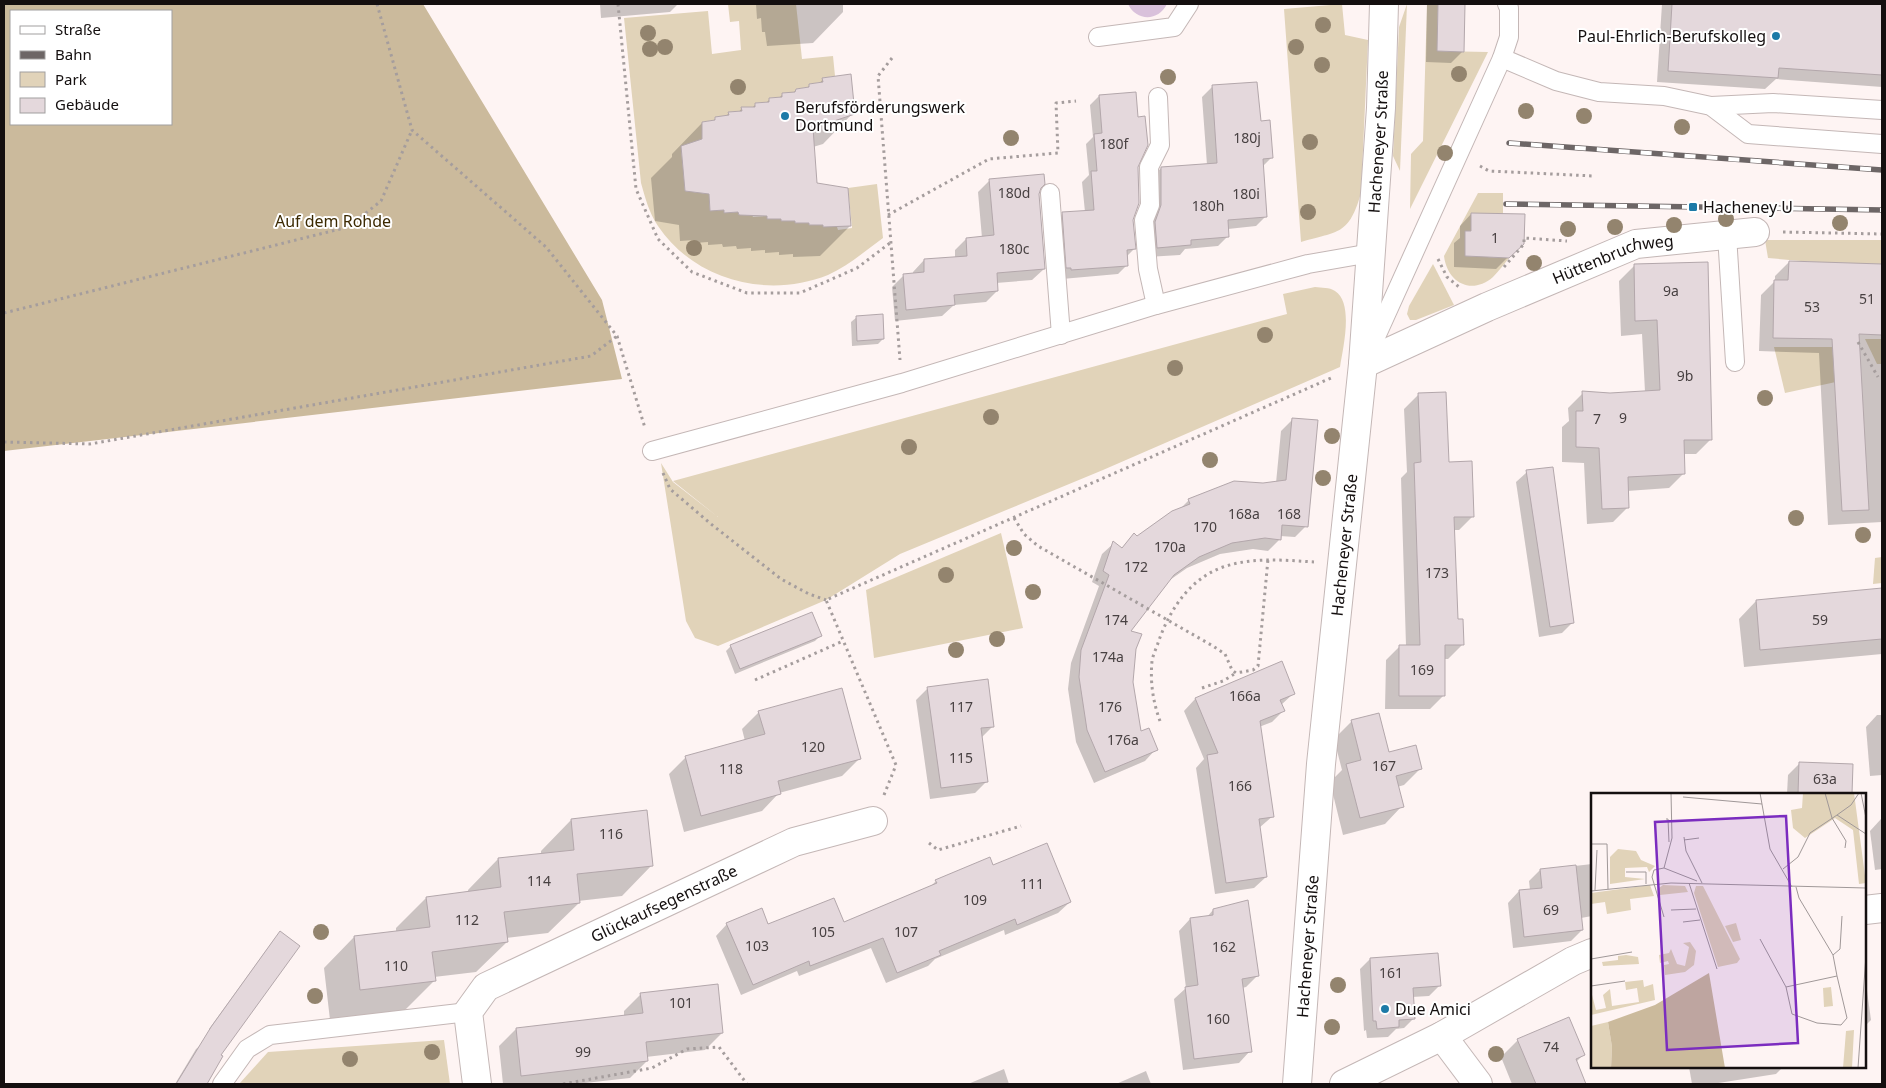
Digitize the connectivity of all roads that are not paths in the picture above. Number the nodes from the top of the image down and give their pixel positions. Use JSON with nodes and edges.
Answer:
{"nodes":[{"id":1,"x":1189,"y":4,"type":"edge"},
{"id":2,"x":1384,"y":4,"type":"edge"},
{"id":3,"x":1507,"y":4,"type":"edge"},
{"id":4,"x":1098,"y":37,"type":"dead end"},
{"id":5,"x":1502,"y":58,"type":"junction"},
{"id":6,"x":1158,"y":97,"type":"dead end"},
{"id":7,"x":1711,"y":106,"type":"junction"},
{"id":8,"x":1882,"y":110,"type":"edge"},
{"id":9,"x":1882,"y":144,"type":"edge"},
{"id":10,"x":1050,"y":193,"type":"dead end"},
{"id":11,"x":1755,"y":232,"type":"road end"},
{"id":12,"x":1727,"y":235,"type":"junction"},
{"id":13,"x":1371,"y":253,"type":"junction"},
{"id":14,"x":1156,"y":305,"type":"junction"},
{"id":15,"x":1061,"y":335,"type":"junction"},
{"id":16,"x":1735,"y":362,"type":"dead end"},
{"id":17,"x":1363,"y":364,"type":"junction"},
{"id":18,"x":652,"y":451,"type":"road end"},
{"id":19,"x":873,"y":821,"type":"road end"},
{"id":20,"x":1882,"y":908,"type":"edge"},
{"id":21,"x":1866,"y":910,"type":"edge"},
{"id":22,"x":1591,"y":953,"type":"edge"},
{"id":23,"x":468,"y":1012,"type":"junction"},
{"id":24,"x":1442,"y":1036,"type":"junction"},
{"id":25,"x":222,"y":1084,"type":"edge"},
{"id":26,"x":477,"y":1084,"type":"edge"},
{"id":27,"x":1297,"y":1084,"type":"edge"},
{"id":28,"x":1344,"y":1084,"type":"edge"},
{"id":29,"x":1478,"y":1084,"type":"edge"}],
"edges":[{"from":1,"to":4,"type":"lane"},
{"from":2,"to":13,"type":"street","name":"Hacheneyer Straße"},
{"from":3,"to":5,"type":"lane"},
{"from":5,"to":7,"type":"lane"},
{"from":5,"to":17,"type":"lane"},
{"from":6,"to":14,"type":"lane"},
{"from":7,"to":8,"type":"lane"},
{"from":7,"to":9,"type":"lane"},
{"from":10,"to":15,"type":"lane"},
{"from":11,"to":12,"type":"street","name":"Hüttenbruchweg"},
{"from":12,"to":16,"type":"lane"},
{"from":12,"to":17,"type":"street","name":"Hüttenbruchweg"},
{"from":13,"to":14,"type":"lane"},
{"from":13,"to":17,"type":"street","name":"Hacheneyer Straße"},
{"from":14,"to":15,"type":"lane"},
{"from":15,"to":18,"type":"lane"},
{"from":17,"to":27,"type":"street","name":"Hacheneyer Straße"},
{"from":19,"to":23,"type":"street","name":"Glückaufsegenstraße"},
{"from":20,"to":21,"type":"street"},
{"from":22,"to":24,"type":"street"},
{"from":23,"to":25,"type":"lane"},
{"from":23,"to":26,"type":"street"},
{"from":24,"to":28,"type":"street"},
{"from":24,"to":29,"type":"street"}]}
